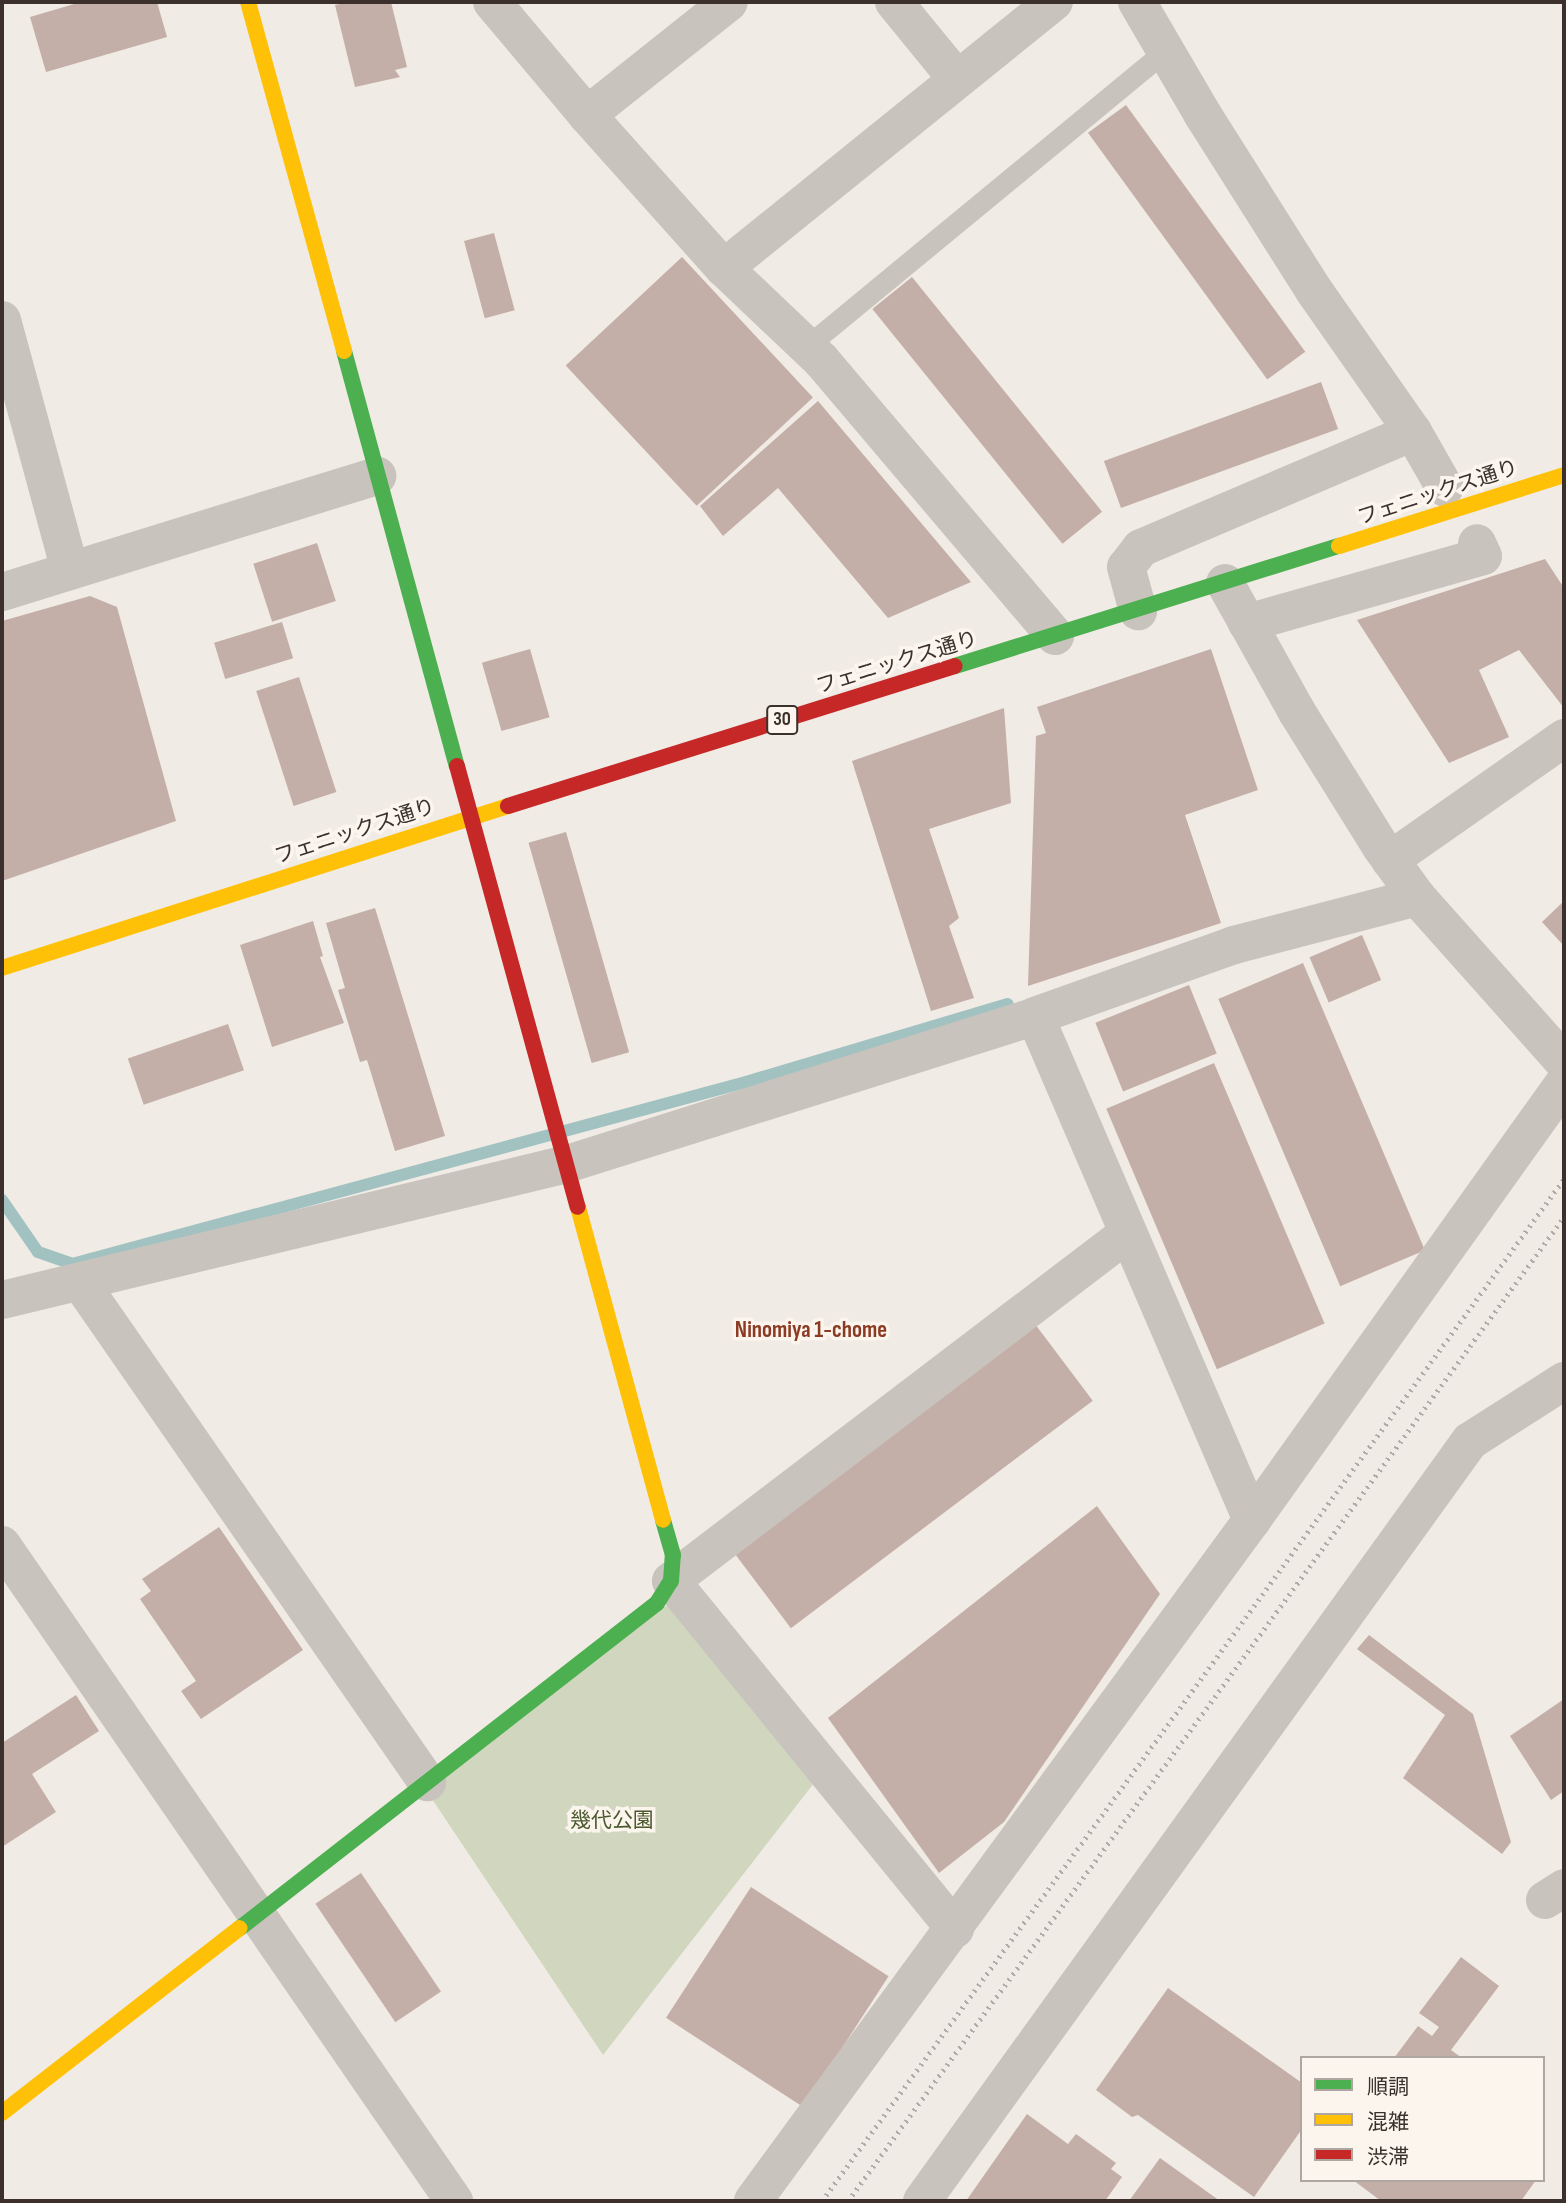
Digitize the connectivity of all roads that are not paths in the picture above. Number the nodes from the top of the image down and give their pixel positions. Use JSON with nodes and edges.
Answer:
{"nodes":[{"id":1,"x":248,"y":2,"type":"edge"},
{"id":2,"x":492,"y":2,"type":"edge"},
{"id":3,"x":729,"y":2,"type":"edge"},
{"id":4,"x":894,"y":2,"type":"edge"},
{"id":5,"x":1054,"y":2,"type":"edge"},
{"id":6,"x":1137,"y":2,"type":"edge"},
{"id":7,"x":1165,"y":51,"type":"junction"},
{"id":8,"x":957,"y":79,"type":"junction"},
{"id":9,"x":587,"y":115,"type":"junction"},
{"id":10,"x":724,"y":268,"type":"junction"},
{"id":11,"x":2,"y":320,"type":"edge"},
{"id":12,"x":806,"y":346,"type":"junction"},
{"id":13,"x":1413,"y":432,"type":"junction"},
{"id":14,"x":1564,"y":475,"type":"edge"},
{"id":15,"x":377,"y":476,"type":"junction"},
{"id":16,"x":1445,"y":488,"type":"dead end"},
{"id":17,"x":1478,"y":543,"type":"dead end"},
{"id":18,"x":70,"y":571,"type":"junction"},
{"id":19,"x":1225,"y":583,"type":"junction"},
{"id":20,"x":2,"y":592,"type":"edge"},
{"id":21,"x":1138,"y":611,"type":"junction"},
{"id":22,"x":1247,"y":622,"type":"junction"},
{"id":23,"x":1055,"y":636,"type":"junction"},
{"id":24,"x":1564,"y":738,"type":"edge"},
{"id":25,"x":473,"y":817,"type":"junction"},
{"id":26,"x":1390,"y":860,"type":"junction"},
{"id":27,"x":1417,"y":897,"type":"junction"},
{"id":28,"x":2,"y":968,"type":"edge"},
{"id":29,"x":1035,"y":1016,"type":"junction"},
{"id":30,"x":1564,"y":1062,"type":"edge"},
{"id":31,"x":1564,"y":1083,"type":"edge"},
{"id":32,"x":567,"y":1164,"type":"junction"},
{"id":33,"x":1128,"y":1233,"type":"junction"},
{"id":34,"x":80,"y":1282,"type":"junction"},
{"id":35,"x":2,"y":1300,"type":"edge"},
{"id":36,"x":1564,"y":1381,"type":"edge"},
{"id":37,"x":1252,"y":1520,"type":"junction"},
{"id":38,"x":2,"y":1545,"type":"edge"},
{"id":39,"x":671,"y":1581,"type":"junction"},
{"id":40,"x":427,"y":1782,"type":"junction"},
{"id":41,"x":258,"y":1914,"type":"junction"},
{"id":42,"x":956,"y":1928,"type":"junction"},
{"id":43,"x":2,"y":2113,"type":"edge"},
{"id":44,"x":454,"y":2201,"type":"edge"},
{"id":45,"x":753,"y":2201,"type":"edge"},
{"id":46,"x":922,"y":2201,"type":"edge"}],
"edges":[{"from":1,"to":15,"type":"street"},
{"from":2,"to":9,"type":"street"},
{"from":3,"to":9,"type":"street"},
{"from":4,"to":8,"type":"street"},
{"from":5,"to":8,"type":"street"},
{"from":6,"to":7,"type":"street"},
{"from":7,"to":12,"type":"lane"},
{"from":7,"to":13,"type":"street"},
{"from":8,"to":10,"type":"street"},
{"from":9,"to":10,"type":"street"},
{"from":10,"to":12,"type":"street"},
{"from":11,"to":18,"type":"street"},
{"from":12,"to":23,"type":"street"},
{"from":13,"to":16,"type":"street"},
{"from":13,"to":21,"type":"street"},
{"from":14,"to":19,"type":"street","name":"フェニックス通り","number":"30"},
{"from":15,"to":18,"type":"street"},
{"from":15,"to":25,"type":"street"},
{"from":17,"to":22,"type":"street"},
{"from":18,"to":20,"type":"street"},
{"from":19,"to":21,"type":"street","name":"フェニックス通り","number":"30"},
{"from":19,"to":22,"type":"street"},
{"from":21,"to":23,"type":"street","name":"フェニックス通り","number":"30"},
{"from":22,"to":26,"type":"street"},
{"from":23,"to":25,"type":"street","name":"フェニックス通り","number":"30"},
{"from":24,"to":26,"type":"street"},
{"from":25,"to":28,"type":"street","name":"フェニックス通り","number":"30"},
{"from":25,"to":32,"type":"street"},
{"from":26,"to":27,"type":"street"},
{"from":27,"to":29,"type":"street"},
{"from":27,"to":30,"type":"street"},
{"from":29,"to":32,"type":"street"},
{"from":29,"to":33,"type":"street"},
{"from":31,"to":37,"type":"street"},
{"from":32,"to":34,"type":"street"},
{"from":32,"to":39,"type":"street"},
{"from":33,"to":37,"type":"street"},
{"from":33,"to":39,"type":"street"},
{"from":34,"to":35,"type":"street"},
{"from":34,"to":40,"type":"street"},
{"from":36,"to":46,"type":"street"},
{"from":37,"to":42,"type":"street"},
{"from":38,"to":41,"type":"street"},
{"from":39,"to":40,"type":"street"},
{"from":39,"to":42,"type":"street"},
{"from":40,"to":41,"type":"street"},
{"from":41,"to":43,"type":"street"},
{"from":41,"to":44,"type":"street"},
{"from":42,"to":45,"type":"street"}]}
